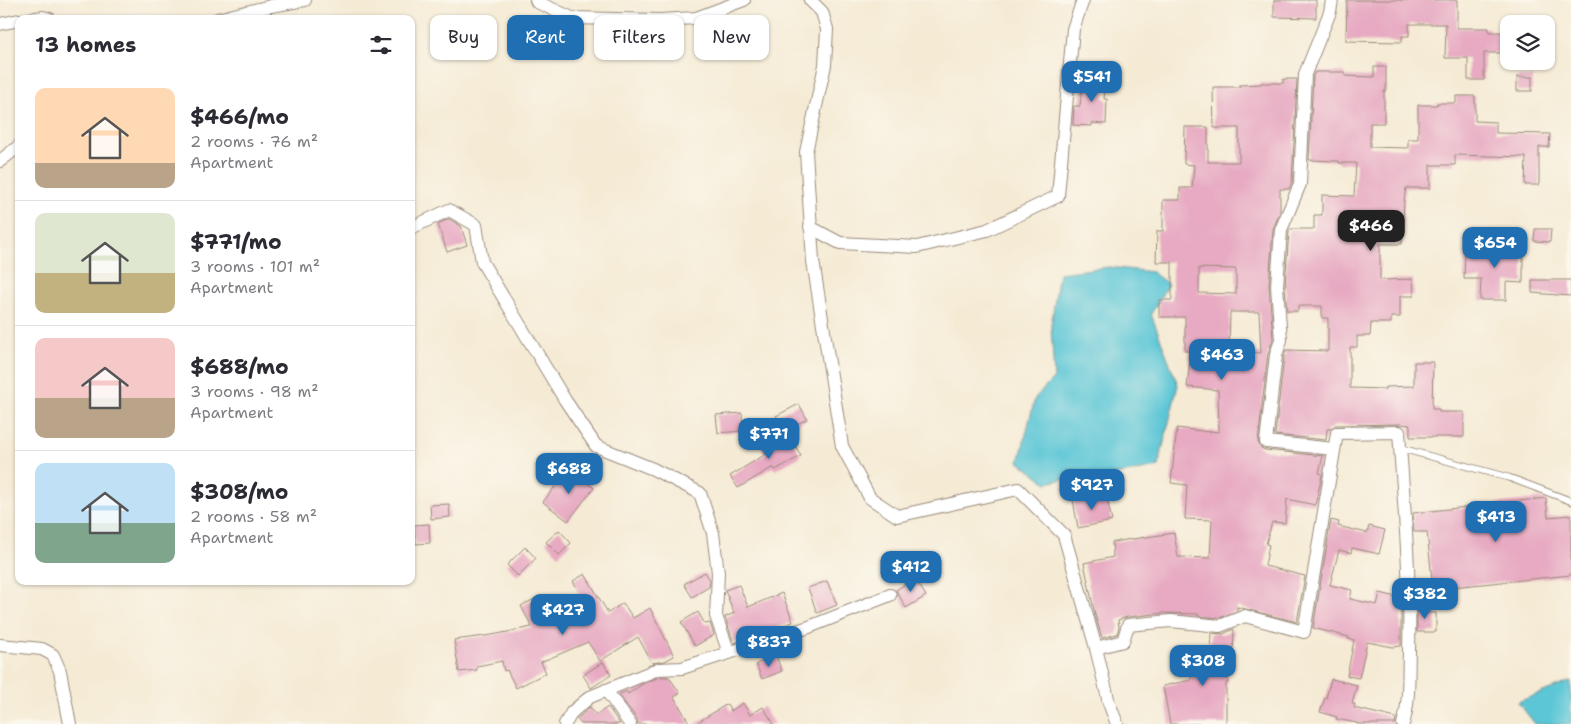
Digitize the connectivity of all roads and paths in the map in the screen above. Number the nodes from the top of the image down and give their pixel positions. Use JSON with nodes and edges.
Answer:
{"nodes":[{"id":1,"x":305,"y":0,"type":"edge"},
{"id":2,"x":536,"y":0,"type":"edge"},
{"id":3,"x":744,"y":0,"type":"edge"},
{"id":4,"x":810,"y":0,"type":"edge"},
{"id":5,"x":1082,"y":0,"type":"edge"},
{"id":6,"x":1332,"y":0,"type":"edge"},
{"id":7,"x":234,"y":15,"type":"edge"},
{"id":8,"x":15,"y":21,"type":"edge"},
{"id":9,"x":0,"y":24,"type":"edge"},
{"id":10,"x":15,"y":149,"type":"edge"},
{"id":11,"x":0,"y":161,"type":"edge"},
{"id":12,"x":415,"y":226,"type":"edge"},
{"id":13,"x":810,"y":227,"type":"junction"},
{"id":14,"x":1400,"y":448,"type":"junction"},
{"id":15,"x":1334,"y":449,"type":"junction"},
{"id":16,"x":1571,"y":500,"type":"edge"},
{"id":17,"x":890,"y":595,"type":"dead end"},
{"id":18,"x":0,"y":645,"type":"edge"},
{"id":19,"x":1096,"y":648,"type":"junction"},
{"id":20,"x":729,"y":653,"type":"junction"},
{"id":21,"x":606,"y":690,"type":"junction"},
{"id":22,"x":70,"y":724,"type":"edge"},
{"id":23,"x":565,"y":724,"type":"edge"},
{"id":24,"x":630,"y":724,"type":"edge"},
{"id":25,"x":1117,"y":724,"type":"edge"},
{"id":26,"x":1403,"y":724,"type":"edge"}],
"edges":[{"from":1,"to":7,"type":"street"},
{"from":2,"to":3,"type":"street"},
{"from":4,"to":13,"type":"street"},
{"from":5,"to":13,"type":"street"},
{"from":6,"to":15,"type":"street"},
{"from":8,"to":9,"type":"street"},
{"from":10,"to":11,"type":"street"},
{"from":12,"to":20,"type":"street"},
{"from":13,"to":19,"type":"street"},
{"from":14,"to":15,"type":"street"},
{"from":14,"to":16,"type":"lane"},
{"from":14,"to":26,"type":"street"},
{"from":15,"to":19,"type":"street"},
{"from":17,"to":20,"type":"street"},
{"from":18,"to":22,"type":"street"},
{"from":19,"to":25,"type":"street"},
{"from":20,"to":21,"type":"street"},
{"from":21,"to":23,"type":"street"},
{"from":21,"to":24,"type":"street"}]}
